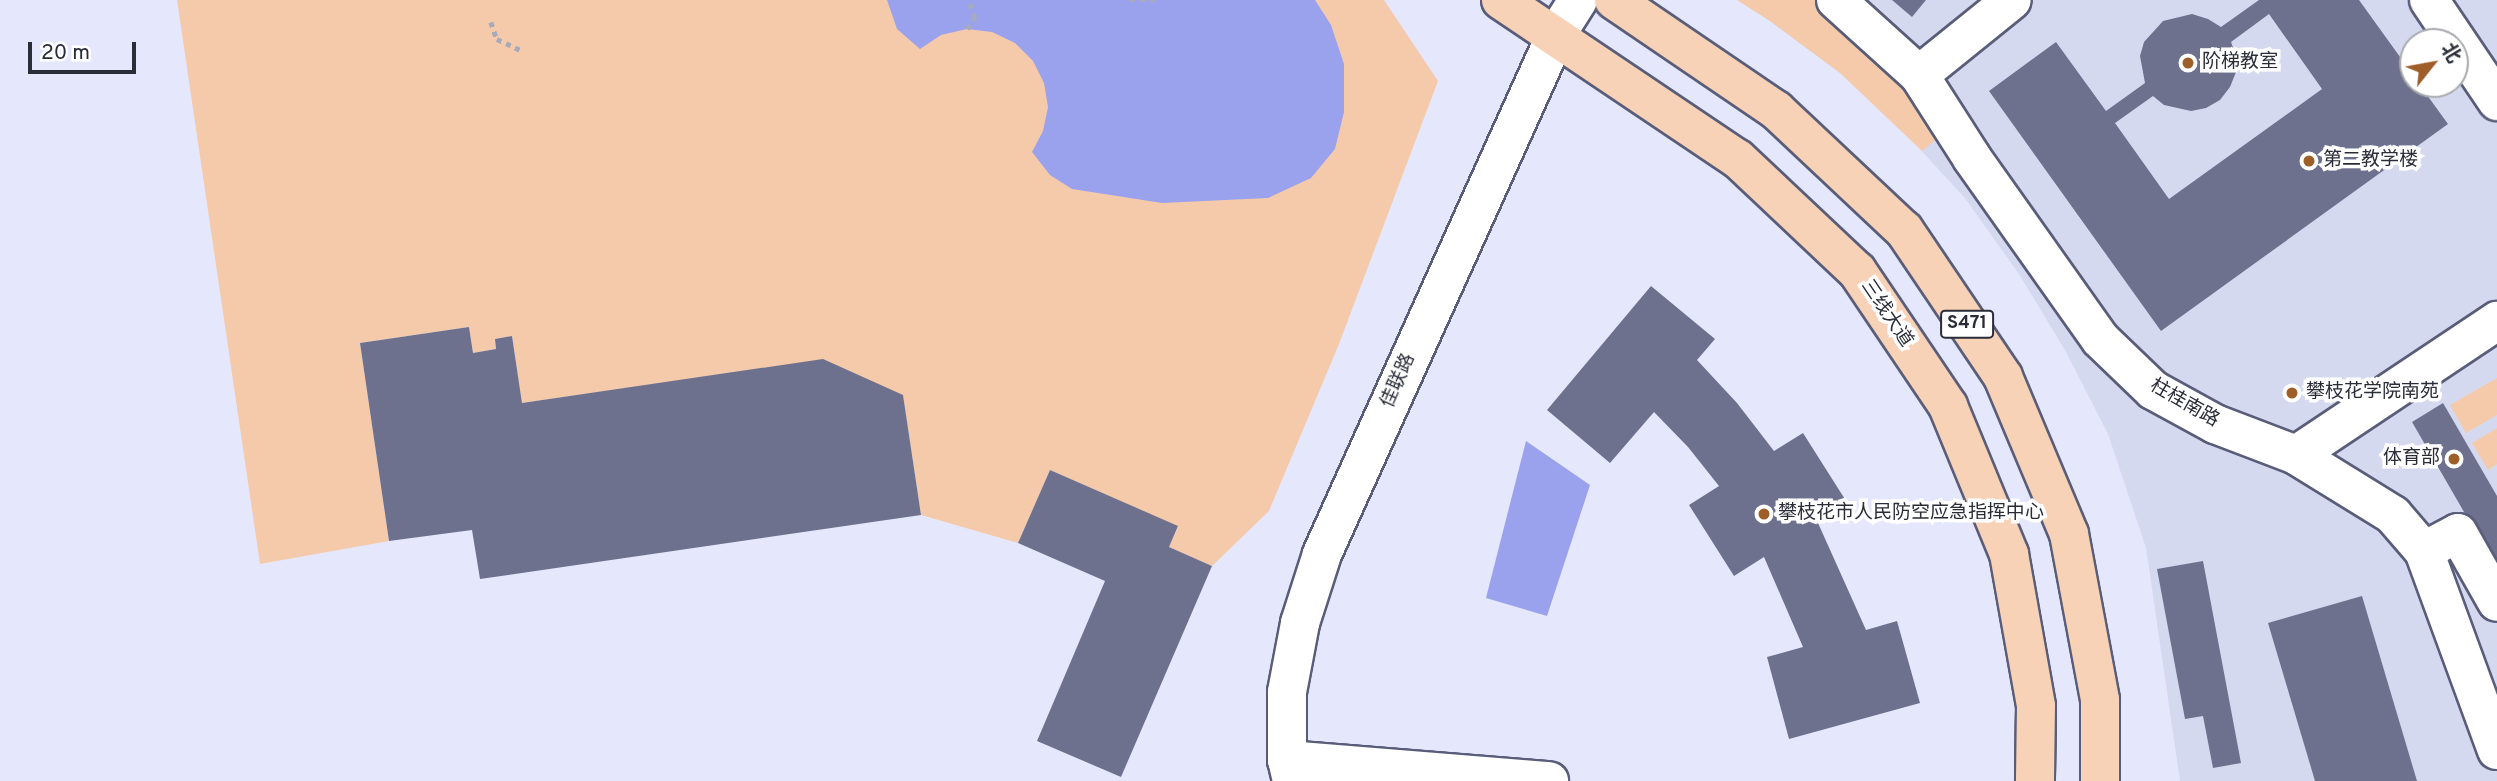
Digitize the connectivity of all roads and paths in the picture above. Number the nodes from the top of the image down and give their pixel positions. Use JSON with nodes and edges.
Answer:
{"nodes":[{"id":1,"x":968,"y":0,"type":"edge"},
{"id":2,"x":1129,"y":0,"type":"edge"},
{"id":3,"x":1155,"y":0,"type":"edge"},
{"id":4,"x":1501,"y":0,"type":"edge"},
{"id":5,"x":1578,"y":0,"type":"edge"},
{"id":6,"x":1614,"y":0,"type":"edge"},
{"id":7,"x":1836,"y":0,"type":"edge"},
{"id":8,"x":2012,"y":0,"type":"edge"},
{"id":9,"x":2429,"y":0,"type":"edge"},
{"id":10,"x":491,"y":22,"type":"dead end"},
{"id":11,"x":967,"y":29,"type":"dead end"},
{"id":12,"x":1556,"y":35,"type":"junction"},
{"id":13,"x":523,"y":51,"type":"dead end"},
{"id":14,"x":1919,"y":75,"type":"junction"},
{"id":15,"x":2497,"y":101,"type":"edge"},
{"id":16,"x":2497,"y":321,"type":"edge"},
{"id":17,"x":2296,"y":455,"type":"junction"},
{"id":18,"x":2424,"y":551,"type":"junction"},
{"id":19,"x":2497,"y":602,"type":"edge"},
{"id":20,"x":2496,"y":744,"type":"edge"},
{"id":21,"x":1289,"y":770,"type":"edge"},
{"id":22,"x":1549,"y":781,"type":"edge"},
{"id":23,"x":2035,"y":781,"type":"edge"},
{"id":24,"x":2100,"y":781,"type":"edge"}],
"edges":[{"from":1,"to":11,"type":"path"},
{"from":2,"to":3,"type":"path"},
{"from":4,"to":12,"type":"main road","name":"三线大道"},
{"from":5,"to":12,"type":"street","name":"佳联路"},
{"from":6,"to":24,"type":"main road","number":"S471"},
{"from":7,"to":14,"type":"street","name":"柱桂南路"},
{"from":8,"to":14,"type":"street"},
{"from":9,"to":15,"type":"street"},
{"from":10,"to":13,"type":"path"},
{"from":12,"to":21,"type":"street","name":"佳联路"},
{"from":12,"to":23,"type":"main road","name":"三线大道"},
{"from":14,"to":17,"type":"street","name":"柱桂南路"},
{"from":16,"to":17,"type":"street"},
{"from":17,"to":18,"type":"street","name":"柱桂南路"},
{"from":18,"to":19,"type":"street"},
{"from":18,"to":20,"type":"street","name":"柱桂南路"},
{"from":21,"to":22,"type":"street"}]}
